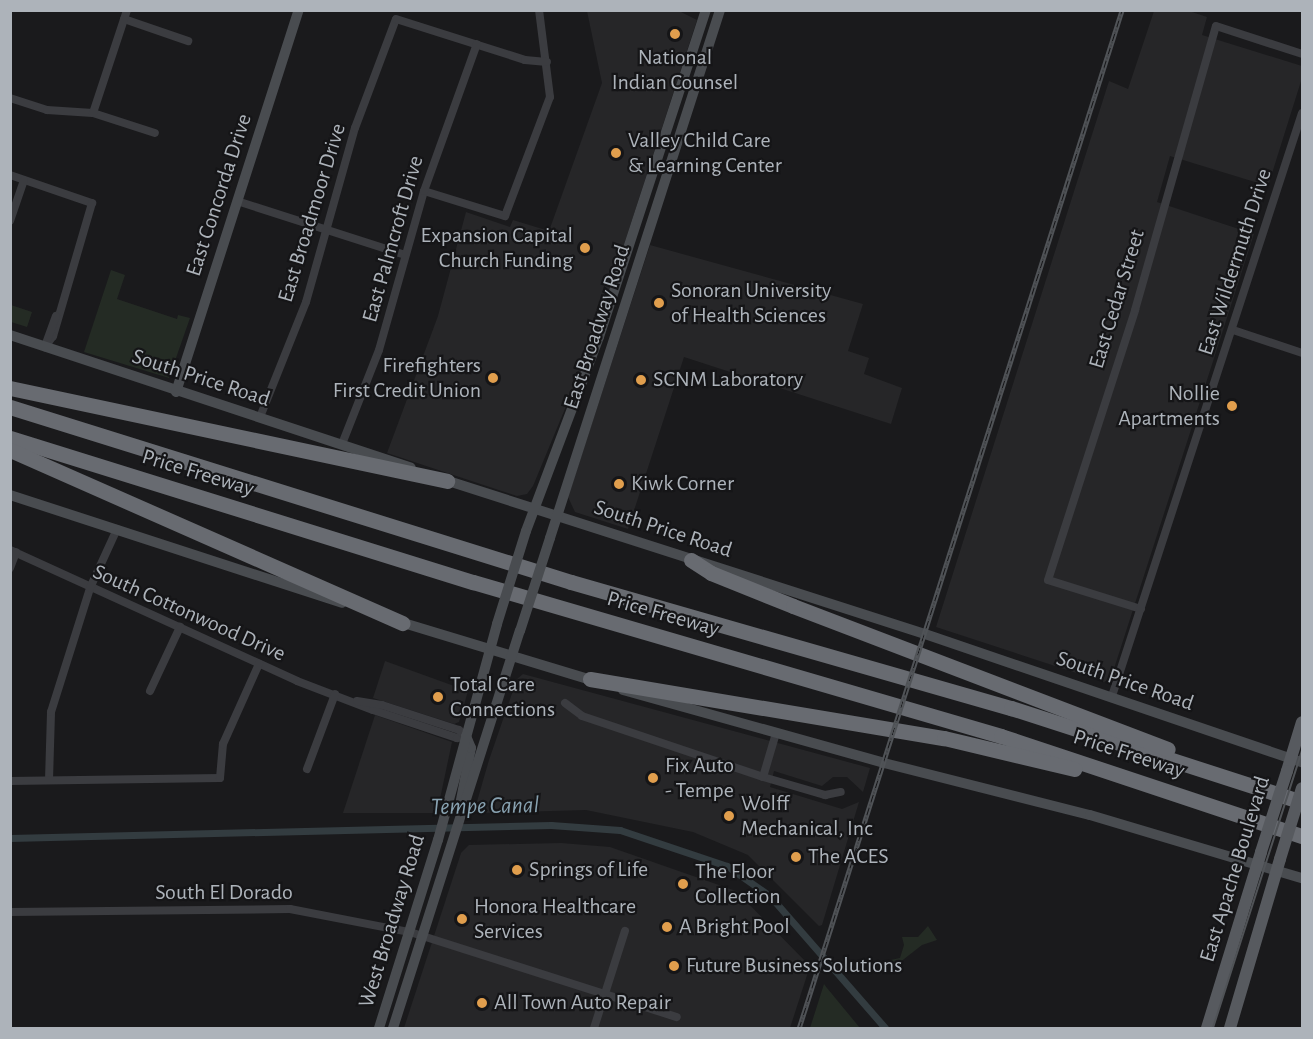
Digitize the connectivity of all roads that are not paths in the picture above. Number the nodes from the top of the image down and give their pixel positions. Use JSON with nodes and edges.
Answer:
{"nodes":[{"id":1,"x":299,"y":10,"type":"edge"},
{"id":2,"x":539,"y":10,"type":"edge"},
{"id":3,"x":703,"y":11,"type":"edge"},
{"id":4,"x":719,"y":14,"type":"edge"},
{"id":5,"x":125,"y":15,"type":"edge"},
{"id":6,"x":188,"y":40,"type":"dead end"},
{"id":7,"x":477,"y":44,"type":"junction"},
{"id":8,"x":1302,"y":54,"type":"edge"},
{"id":9,"x":547,"y":62,"type":"junction"},
{"id":10,"x":10,"y":98,"type":"edge"},
{"id":11,"x":93,"y":113,"type":"junction"},
{"id":12,"x":1302,"y":113,"type":"edge"},
{"id":13,"x":155,"y":133,"type":"dead end"},
{"id":14,"x":10,"y":175,"type":"edge"},
{"id":15,"x":24,"y":180,"type":"junction"},
{"id":16,"x":424,"y":191,"type":"junction"},
{"id":17,"x":237,"y":201,"type":"junction"},
{"id":18,"x":10,"y":221,"type":"edge"},
{"id":19,"x":324,"y":230,"type":"junction"},
{"id":20,"x":628,"y":246,"type":"junction"},
{"id":21,"x":642,"y":250,"type":"junction"},
{"id":22,"x":405,"y":255,"type":"junction"},
{"id":23,"x":1233,"y":330,"type":"junction"},
{"id":24,"x":10,"y":335,"type":"edge"},
{"id":25,"x":599,"y":337,"type":"junction"},
{"id":26,"x":612,"y":342,"type":"junction"},
{"id":27,"x":45,"y":347,"type":"junction"},
{"id":28,"x":1302,"y":354,"type":"edge"},
{"id":29,"x":10,"y":388,"type":"edge"},
{"id":30,"x":176,"y":392,"type":"junction"},
{"id":31,"x":10,"y":407,"type":"edge"},
{"id":32,"x":261,"y":417,"type":"junction"},
{"id":33,"x":10,"y":438,"type":"edge"},
{"id":34,"x":342,"y":444,"type":"junction"},
{"id":35,"x":10,"y":450,"type":"edge"},
{"id":36,"x":447,"y":481,"type":"junction"},
{"id":37,"x":10,"y":495,"type":"edge"},
{"id":38,"x":534,"y":508,"type":"junction"},
{"id":39,"x":557,"y":515,"type":"junction"},
{"id":40,"x":117,"y":529,"type":"junction"},
{"id":41,"x":13,"y":551,"type":"edge"},
{"id":42,"x":691,"y":560,"type":"junction"},
{"id":43,"x":10,"y":568,"type":"edge"},
{"id":44,"x":90,"y":588,"type":"junction"},
{"id":45,"x":1141,"y":609,"type":"junction"},
{"id":46,"x":403,"y":623,"type":"junction"},
{"id":47,"x":180,"y":627,"type":"junction"},
{"id":48,"x":489,"y":651,"type":"junction"},
{"id":49,"x":512,"y":657,"type":"junction"},
{"id":50,"x":259,"y":664,"type":"junction"},
{"id":51,"x":590,"y":679,"type":"junction"},
{"id":52,"x":150,"y":691,"type":"dead end"},
{"id":53,"x":335,"y":694,"type":"junction"},
{"id":54,"x":1112,"y":696,"type":"junction"},
{"id":55,"x":356,"y":701,"type":"junction"},
{"id":56,"x":565,"y":703,"type":"dead end"},
{"id":57,"x":418,"y":717,"type":"junction"},
{"id":58,"x":405,"y":721,"type":"junction"},
{"id":59,"x":1302,"y":722,"type":"edge"},
{"id":60,"x":776,"y":733,"type":"junction"},
{"id":61,"x":466,"y":736,"type":"junction"},
{"id":62,"x":1297,"y":760,"type":"edge"},
{"id":63,"x":307,"y":769,"type":"dead end"},
{"id":64,"x":763,"y":777,"type":"junction"},
{"id":65,"x":1234,"y":778,"type":"junction"},
{"id":66,"x":49,"y":780,"type":"junction"},
{"id":67,"x":10,"y":781,"type":"edge"},
{"id":68,"x":1302,"y":788,"type":"edge"},
{"id":69,"x":841,"y":792,"type":"dead end"},
{"id":70,"x":1176,"y":792,"type":"junction"},
{"id":71,"x":1302,"y":802,"type":"edge"},
{"id":72,"x":461,"y":817,"type":"junction"},
{"id":73,"x":1302,"y":836,"type":"edge"},
{"id":74,"x":1259,"y":858,"type":"junction"},
{"id":75,"x":1279,"y":864,"type":"junction"},
{"id":76,"x":1302,"y":878,"type":"edge"},
{"id":77,"x":10,"y":912,"type":"edge"},
{"id":78,"x":625,"y":931,"type":"dead end"},
{"id":79,"x":410,"y":932,"type":"junction"},
{"id":80,"x":423,"y":936,"type":"junction"},
{"id":81,"x":605,"y":993,"type":"junction"},
{"id":82,"x":1212,"y":1015,"type":"junction"},
{"id":83,"x":677,"y":1017,"type":"dead end"},
{"id":84,"x":379,"y":1029,"type":"edge"},
{"id":85,"x":393,"y":1029,"type":"edge"},
{"id":86,"x":594,"y":1029,"type":"edge"},
{"id":87,"x":1207,"y":1029,"type":"edge"},
{"id":88,"x":1228,"y":1029,"type":"edge"}],
"edges":[{"from":1,"to":17,"type":"main road","name":"East Concorda Drive"},
{"from":2,"to":9,"type":"street"},
{"from":3,"to":4,"type":"main road"},
{"from":3,"to":20,"type":"main road","name":"East Broadway Road"},
{"from":4,"to":21,"type":"main road","name":"East Broadway Road"},
{"from":5,"to":6,"type":"street"},
{"from":5,"to":11,"type":"street"},
{"from":7,"to":9,"type":"street"},
{"from":7,"to":16,"type":"street","name":"East Palmcroft Drive"},
{"from":7,"to":19,"type":"street","name":"East Broadmoor Drive"},
{"from":8,"to":45,"type":"street","name":"East Cedar Street"},
{"from":9,"to":16,"type":"street"},
{"from":10,"to":11,"type":"street"},
{"from":11,"to":13,"type":"street"},
{"from":12,"to":23,"type":"street","name":"East Wildermuth Drive"},
{"from":14,"to":15,"type":"street"},
{"from":15,"to":18,"type":"street"},
{"from":15,"to":27,"type":"street"},
{"from":16,"to":22,"type":"street","name":"East Palmcroft Drive"},
{"from":17,"to":19,"type":"street"},
{"from":17,"to":30,"type":"main road","name":"East Concorda Drive"},
{"from":19,"to":22,"type":"street"},
{"from":19,"to":32,"type":"street","name":"East Broadmoor Drive"},
{"from":20,"to":21,"type":"main road"},
{"from":20,"to":25,"type":"main road","name":"East Broadway Road"},
{"from":21,"to":26,"type":"main road","name":"East Broadway Road"},
{"from":22,"to":34,"type":"street","name":"East Palmcroft Drive"},
{"from":23,"to":28,"type":"street"},
{"from":23,"to":45,"type":"street","name":"East Wildermuth Drive"},
{"from":24,"to":27,"type":"main road","name":"South Price Road"},
{"from":25,"to":26,"type":"main road"},
{"from":25,"to":38,"type":"main road","name":"East Broadway Road"},
{"from":26,"to":39,"type":"main road","name":"East Broadway Road"},
{"from":27,"to":30,"type":"main road","name":"South Price Road"},
{"from":29,"to":36,"type":"highway"},
{"from":30,"to":32,"type":"main road","name":"South Price Road"},
{"from":31,"to":65,"type":"highway","name":"Price Freeway"},
{"from":32,"to":34,"type":"main road","name":"South Price Road"},
{"from":33,"to":70,"type":"highway","name":"Price Freeway"},
{"from":34,"to":36,"type":"main road","name":"South Price Road"},
{"from":35,"to":46,"type":"highway"},
{"from":36,"to":38,"type":"main road","name":"South Price Road"},
{"from":37,"to":40,"type":"main road"},
{"from":38,"to":39,"type":"main road","name":"South Price Road"},
{"from":38,"to":48,"type":"main road","name":"East Broadway Road","bridge":true},
{"from":39,"to":42,"type":"main road","name":"South Price Road"},
{"from":39,"to":49,"type":"main road","name":"East Broadway Road","bridge":true},
{"from":40,"to":44,"type":"street"},
{"from":40,"to":46,"type":"main road"},
{"from":41,"to":43,"type":"street"},
{"from":41,"to":44,"type":"street","name":"South Cottonwood Drive"},
{"from":42,"to":54,"type":"main road","name":"South Price Road"},
{"from":42,"to":65,"type":"highway"},
{"from":44,"to":47,"type":"street","name":"South Cottonwood Drive"},
{"from":44,"to":66,"type":"street"},
{"from":45,"to":54,"type":"street","name":"East Wildermuth Drive"},
{"from":46,"to":48,"type":"main road"},
{"from":47,"to":50,"type":"street","name":"South Cottonwood Drive"},
{"from":47,"to":52,"type":"street"},
{"from":48,"to":49,"type":"main road"},
{"from":48,"to":61,"type":"main road","name":"West Broadway Road"},
{"from":49,"to":51,"type":"main road"},
{"from":49,"to":72,"type":"main road","name":"West Broadway Road"},
{"from":50,"to":53,"type":"street","name":"South Cottonwood Drive"},
{"from":50,"to":66,"type":"street"},
{"from":51,"to":60,"type":"main road"},
{"from":51,"to":70,"type":"highway"},
{"from":53,"to":55,"type":"street","name":"South Cottonwood Drive"},
{"from":53,"to":63,"type":"street"},
{"from":54,"to":62,"type":"main road","name":"South Price Road"},
{"from":55,"to":57,"type":"street","name":"South Cottonwood Drive"},
{"from":55,"to":58,"type":"street","name":"South Cottonwood Drive"},
{"from":56,"to":64,"type":"street"},
{"from":57,"to":58,"type":"street"},
{"from":57,"to":61,"type":"street","name":"South Cottonwood Drive"},
{"from":58,"to":61,"type":"street","name":"South Cottonwood Drive"},
{"from":59,"to":62,"type":"main road","name":"East Apache Boulevard"},
{"from":60,"to":64,"type":"street"},
{"from":60,"to":74,"type":"main road"},
{"from":61,"to":72,"type":"main road"},
{"from":61,"to":79,"type":"main road","name":"West Broadway Road"},
{"from":62,"to":74,"type":"main road","name":"East Apache Boulevard","bridge":true},
{"from":64,"to":69,"type":"street"},
{"from":65,"to":71,"type":"highway","name":"Price Freeway"},
{"from":66,"to":67,"type":"street"},
{"from":68,"to":75,"type":"main road","name":"East Apache Boulevard","bridge":true},
{"from":70,"to":73,"type":"highway","name":"Price Freeway"},
{"from":72,"to":80,"type":"main road","name":"West Broadway Road"},
{"from":74,"to":75,"type":"main road"},
{"from":74,"to":82,"type":"main road","name":"East Apache Boulevard"},
{"from":75,"to":76,"type":"main road"},
{"from":75,"to":88,"type":"main road","name":"East Apache Boulevard"},
{"from":77,"to":79,"type":"street","name":"South El Dorado"},
{"from":78,"to":81,"type":"street"},
{"from":79,"to":80,"type":"street","name":"South El Dorado"},
{"from":79,"to":84,"type":"main road","name":"West Broadway Road"},
{"from":80,"to":81,"type":"street","name":"South El Dorado"},
{"from":80,"to":85,"type":"main road","name":"West Broadway Road"},
{"from":81,"to":83,"type":"street","name":"South El Dorado"},
{"from":81,"to":86,"type":"street"},
{"from":82,"to":87,"type":"main road","name":"East Apache Boulevard"},
{"from":82,"to":88,"type":"main road"}]}
